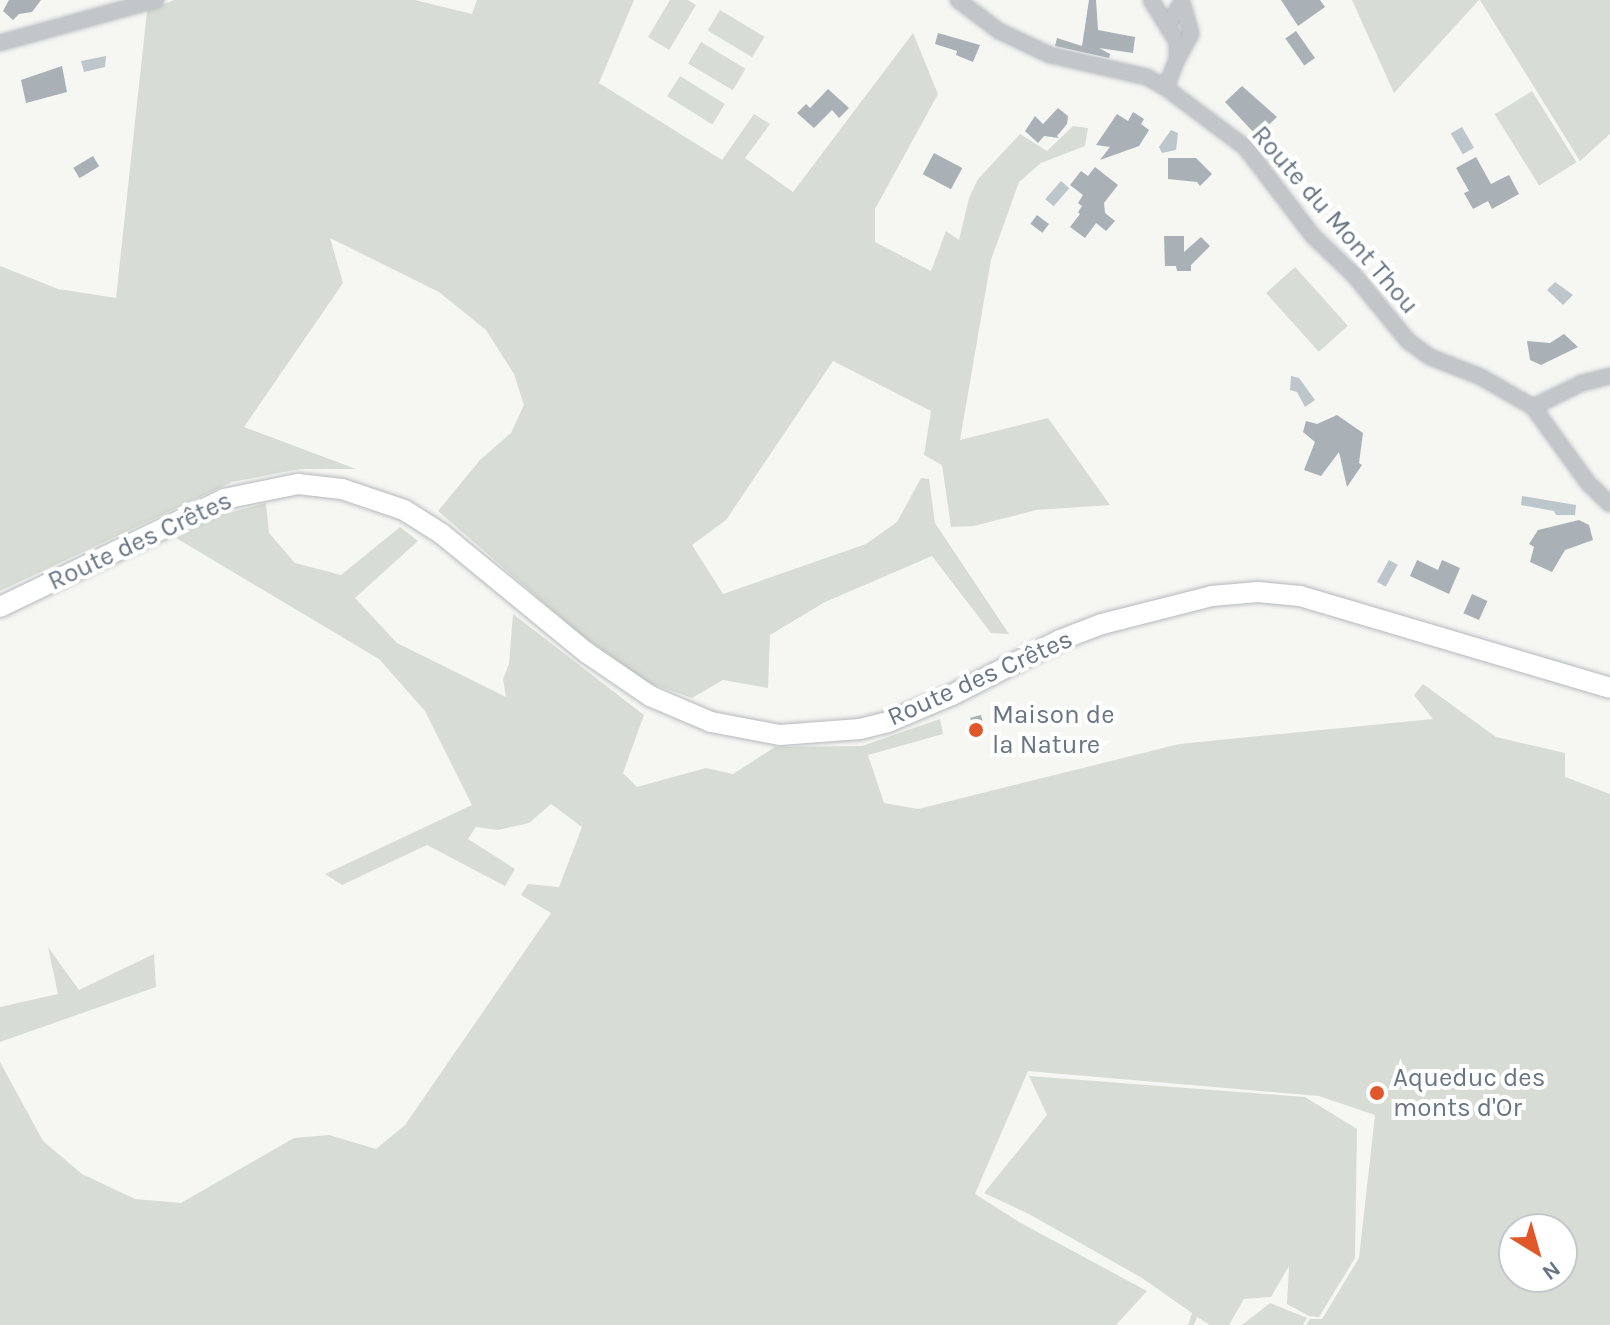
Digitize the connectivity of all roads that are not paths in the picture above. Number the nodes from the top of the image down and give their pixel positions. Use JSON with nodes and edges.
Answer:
{"nodes":[{"id":1,"x":156,"y":0,"type":"edge"},
{"id":2,"x":958,"y":0,"type":"edge"},
{"id":3,"x":1151,"y":0,"type":"edge"},
{"id":4,"x":1182,"y":1,"type":"edge"},
{"id":5,"x":1168,"y":25,"type":"junction"},
{"id":6,"x":0,"y":43,"type":"edge"},
{"id":7,"x":1177,"y":59,"type":"junction"},
{"id":8,"x":1166,"y":88,"type":"junction"},
{"id":9,"x":1610,"y":376,"type":"edge"},
{"id":10,"x":1533,"y":407,"type":"junction"},
{"id":11,"x":1610,"y":504,"type":"edge"},
{"id":12,"x":0,"y":607,"type":"edge"},
{"id":13,"x":1610,"y":688,"type":"edge"}],
"edges":[{"from":1,"to":6,"type":"street"},
{"from":2,"to":8,"type":"street","name":"Route du Mont Thou"},
{"from":3,"to":5,"type":"street"},
{"from":4,"to":5,"type":"street"},
{"from":4,"to":7,"type":"street"},
{"from":5,"to":7,"type":"street"},
{"from":7,"to":8,"type":"street"},
{"from":8,"to":10,"type":"street","name":"Route du Mont Thou"},
{"from":9,"to":10,"type":"street"},
{"from":10,"to":11,"type":"street","name":"Route du Mont Thou"},
{"from":12,"to":13,"type":"street","name":"Route des Crêtes"}]}
